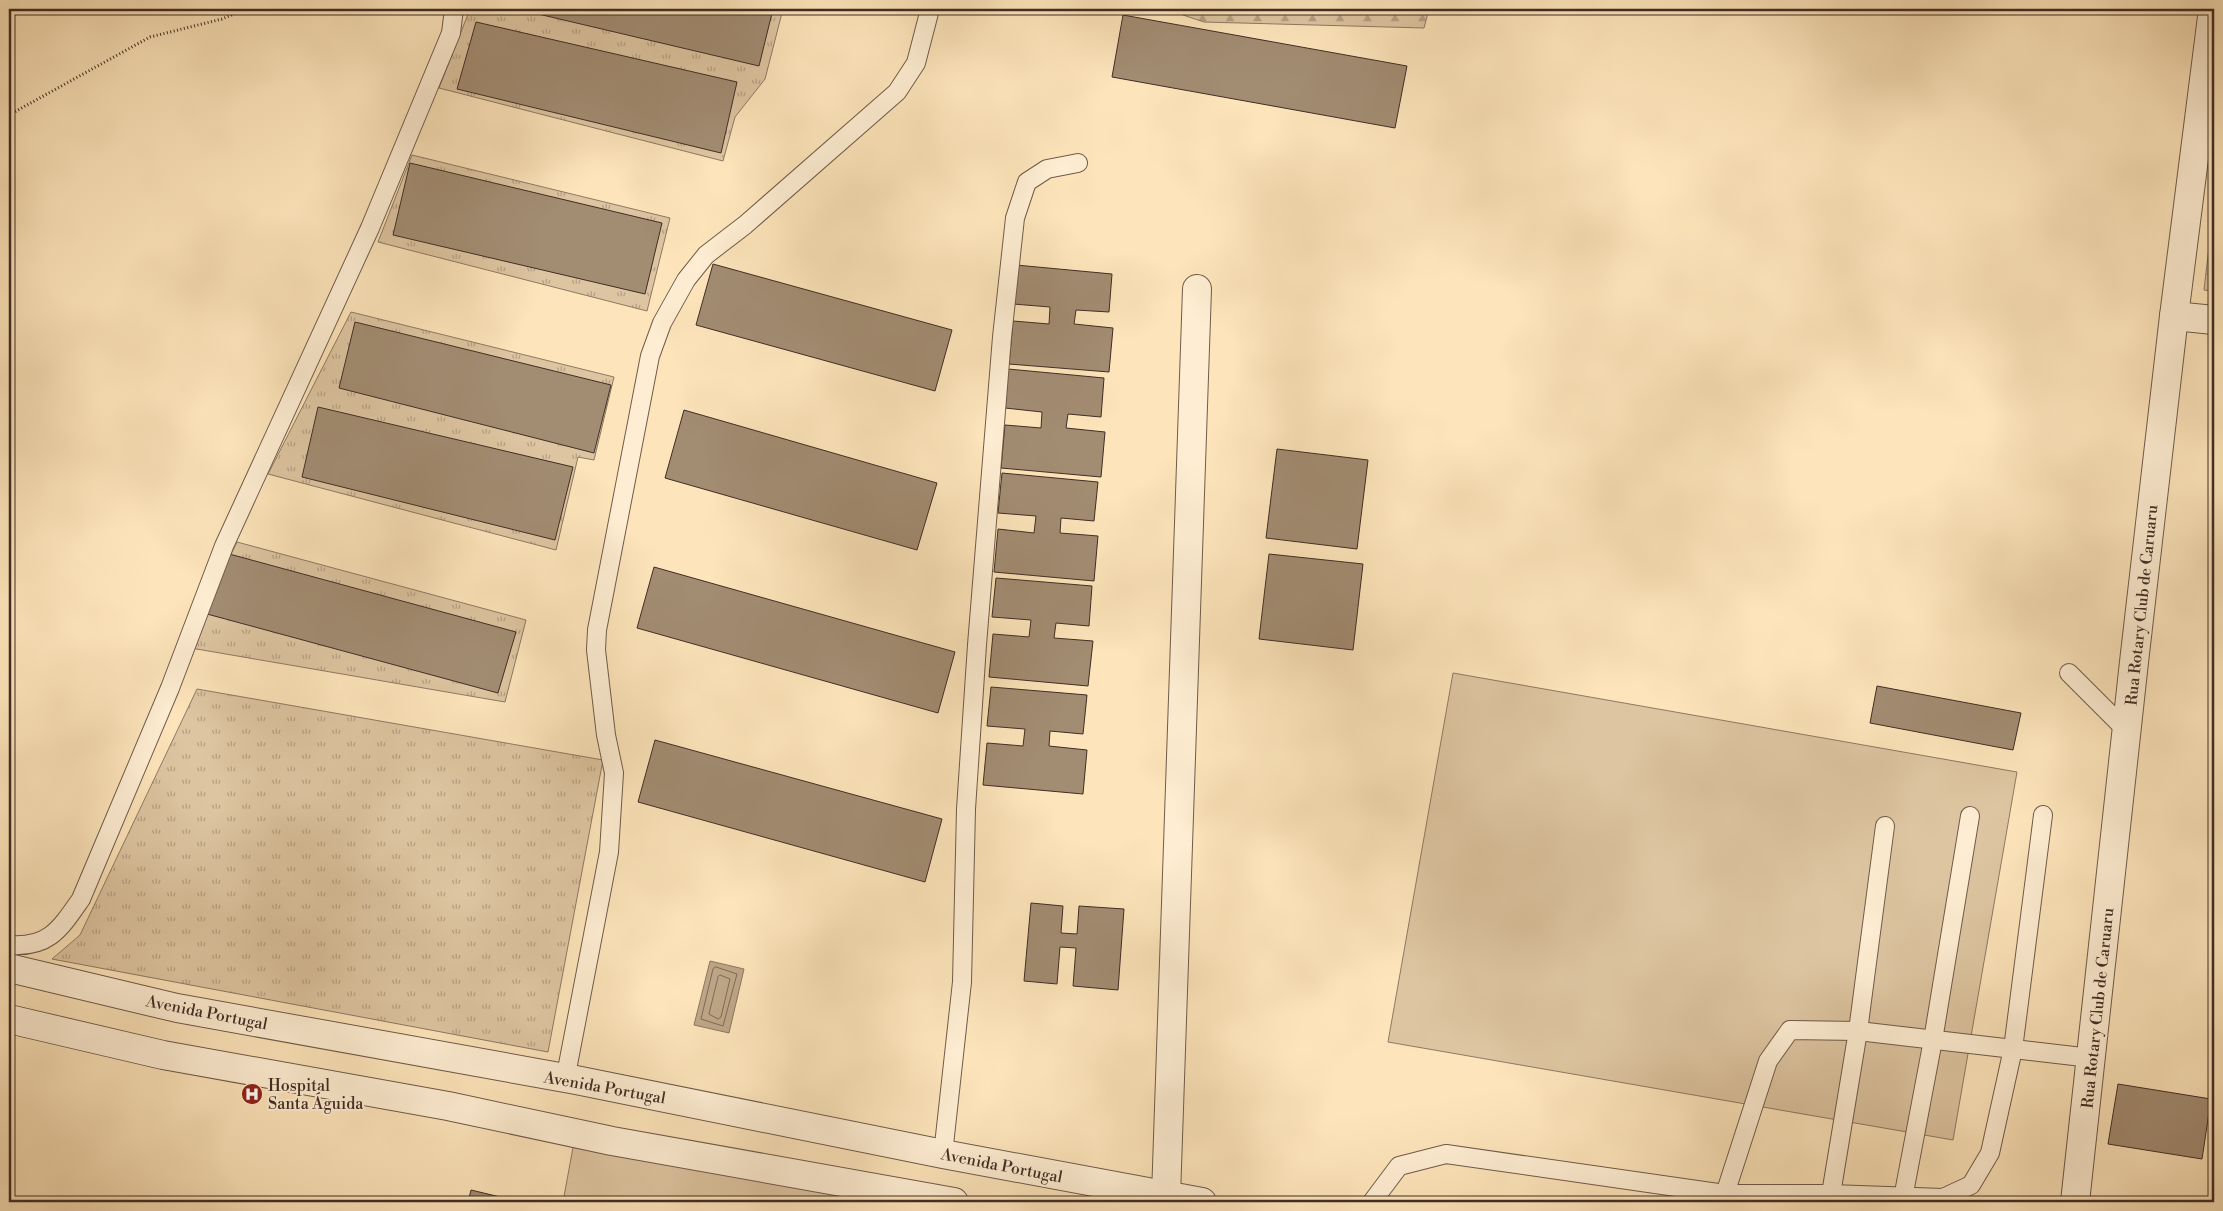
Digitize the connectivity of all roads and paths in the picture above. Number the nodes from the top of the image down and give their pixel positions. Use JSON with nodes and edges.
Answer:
{"nodes":[{"id":1,"x":246,"y":9,"type":"edge"},
{"id":2,"x":454,"y":9,"type":"edge"},
{"id":3,"x":930,"y":9,"type":"edge"},
{"id":4,"x":2213,"y":9,"type":"edge"},
{"id":5,"x":2210,"y":67,"type":"edge"},
{"id":6,"x":9,"y":115,"type":"edge"},
{"id":7,"x":1078,"y":163,"type":"dead end"},
{"id":8,"x":1197,"y":289,"type":"dead end"},
{"id":9,"x":2174,"y":316,"type":"junction"},
{"id":10,"x":2214,"y":320,"type":"edge"},
{"id":11,"x":2069,"y":673,"type":"dead end"},
{"id":12,"x":2126,"y":730,"type":"junction"},
{"id":13,"x":2043,"y":815,"type":"dead end"},
{"id":14,"x":1970,"y":816,"type":"dead end"},
{"id":15,"x":1885,"y":826,"type":"dead end"},
{"id":16,"x":9,"y":945,"type":"edge"},
{"id":17,"x":9,"y":968,"type":"edge"},
{"id":18,"x":9,"y":1019,"type":"edge"},
{"id":19,"x":1858,"y":1031,"type":"junction"},
{"id":20,"x":1933,"y":1040,"type":"junction"},
{"id":21,"x":2013,"y":1049,"type":"junction"},
{"id":22,"x":2091,"y":1058,"type":"junction"},
{"id":23,"x":564,"y":1080,"type":"junction"},
{"id":24,"x":943,"y":1154,"type":"junction"},
{"id":25,"x":1832,"y":1194,"type":"junction"},
{"id":26,"x":1166,"y":1196,"type":"junction"},
{"id":27,"x":1729,"y":1198,"type":"edge"},
{"id":28,"x":1903,"y":1198,"type":"junction"},
{"id":29,"x":954,"y":1202,"type":"edge"},
{"id":30,"x":1202,"y":1202,"type":"edge"},
{"id":31,"x":1372,"y":1202,"type":"edge"},
{"id":32,"x":2076,"y":1202,"type":"edge"}],
"edges":[{"from":1,"to":6,"type":"path"},
{"from":2,"to":16,"type":"lane"},
{"from":3,"to":23,"type":"lane"},
{"from":4,"to":5,"type":"street","name":"Rua Rotary Club de Caruaru"},
{"from":5,"to":9,"type":"street","name":"Rua Rotary Club de Caruaru"},
{"from":7,"to":24,"type":"lane"},
{"from":8,"to":26,"type":"street"},
{"from":9,"to":10,"type":"street"},
{"from":9,"to":12,"type":"street","name":"Rua Rotary Club de Caruaru"},
{"from":11,"to":12,"type":"lane"},
{"from":12,"to":22,"type":"street","name":"Rua Rotary Club de Caruaru"},
{"from":13,"to":21,"type":"lane"},
{"from":14,"to":20,"type":"lane"},
{"from":15,"to":19,"type":"lane"},
{"from":17,"to":23,"type":"street","name":"Avenida Portugal"},
{"from":18,"to":29,"type":"street"},
{"from":19,"to":20,"type":"lane"},
{"from":19,"to":25,"type":"lane"},
{"from":19,"to":27,"type":"lane"},
{"from":20,"to":21,"type":"lane"},
{"from":20,"to":28,"type":"lane"},
{"from":21,"to":22,"type":"lane"},
{"from":21,"to":28,"type":"lane"},
{"from":22,"to":32,"type":"street","name":"Rua Rotary Club de Caruaru"},
{"from":23,"to":24,"type":"street","name":"Avenida Portugal"},
{"from":24,"to":26,"type":"street","name":"Avenida Portugal"},
{"from":25,"to":27,"type":"lane"},
{"from":25,"to":28,"type":"lane"},
{"from":26,"to":30,"type":"street","name":"Avenida Portugal"},
{"from":27,"to":31,"type":"lane"}]}
